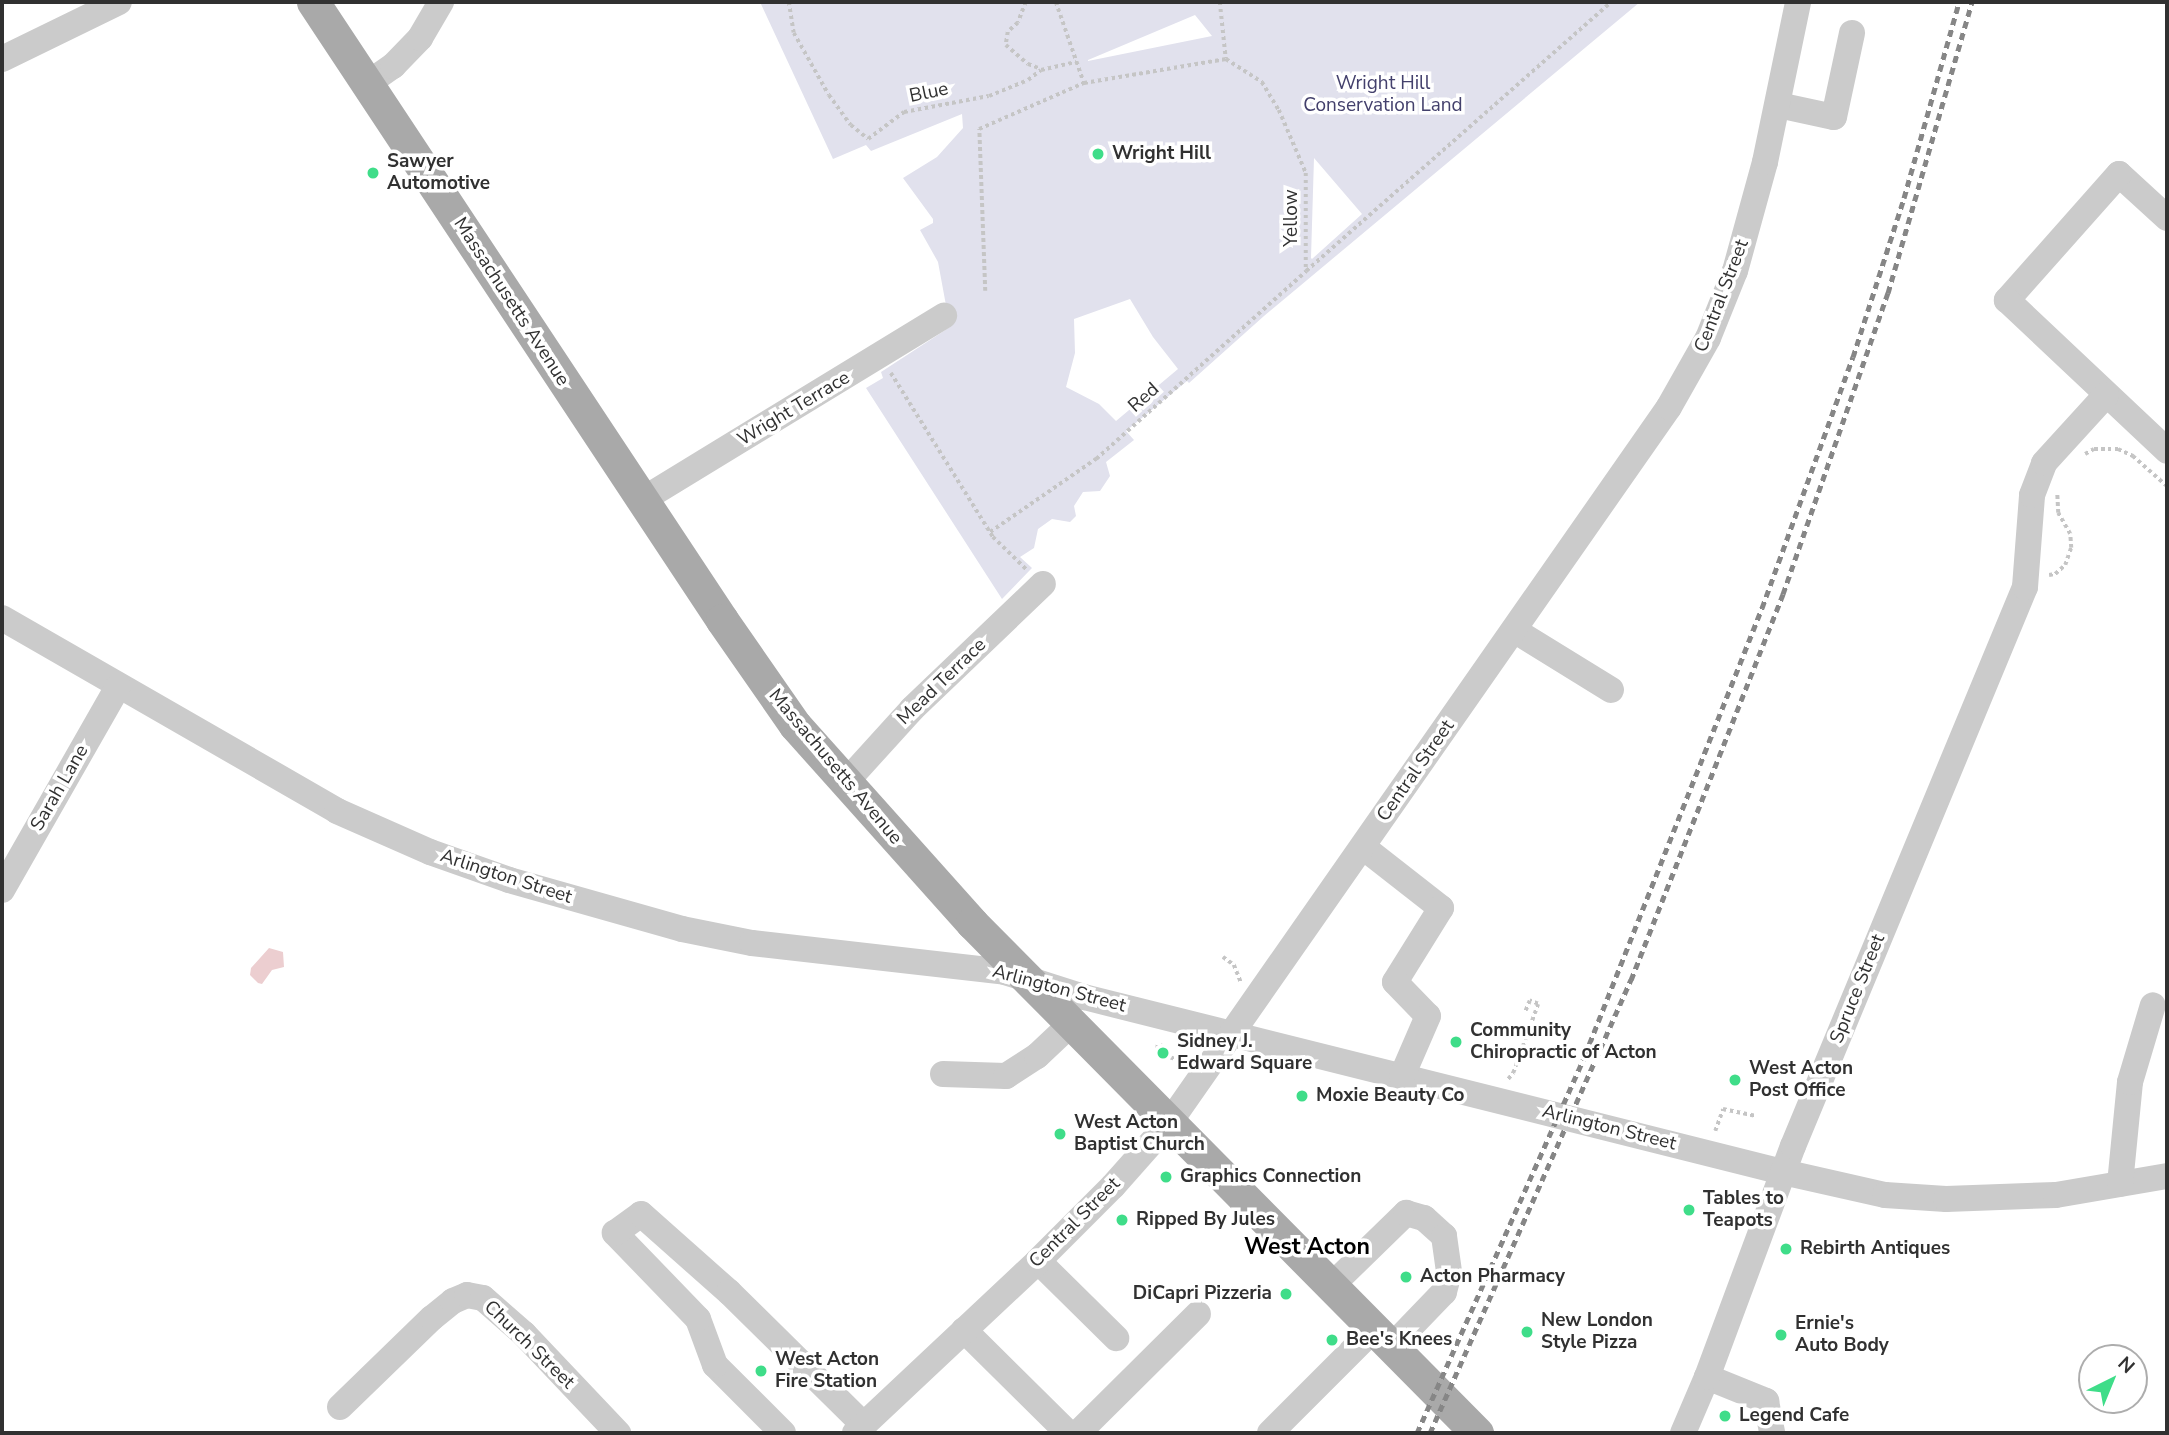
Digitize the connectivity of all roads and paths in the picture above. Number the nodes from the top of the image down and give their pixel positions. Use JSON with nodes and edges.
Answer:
{"nodes":[{"id":1,"x":119,"y":2,"type":"edge"},
{"id":2,"x":313,"y":2,"type":"edge"},
{"id":3,"x":441,"y":2,"type":"edge"},
{"id":4,"x":789,"y":2,"type":"edge"},
{"id":5,"x":1026,"y":2,"type":"edge"},
{"id":6,"x":1056,"y":2,"type":"edge"},
{"id":7,"x":1220,"y":2,"type":"edge"},
{"id":8,"x":1611,"y":2,"type":"edge"},
{"id":9,"x":1798,"y":2,"type":"edge"},
{"id":10,"x":1852,"y":33,"type":"dead end"},
{"id":11,"x":2,"y":58,"type":"edge"},
{"id":12,"x":1226,"y":59,"type":"junction"},
{"id":13,"x":1076,"y":62,"type":"junction"},
{"id":14,"x":1041,"y":69,"type":"junction"},
{"id":15,"x":1084,"y":83,"type":"junction"},
{"id":16,"x":367,"y":84,"type":"junction"},
{"id":17,"x":1778,"y":105,"type":"junction"},
{"id":18,"x":2167,"y":218,"type":"edge"},
{"id":19,"x":1306,"y":271,"type":"junction"},
{"id":20,"x":985,"y":291,"type":"dead end"},
{"id":21,"x":944,"y":316,"type":"dead end"},
{"id":22,"x":881,"y":356,"type":"junction"},
{"id":23,"x":2106,"y":396,"type":"junction"},
{"id":24,"x":2163,"y":439,"type":"edge"},
{"id":25,"x":2076,"y":460,"type":"dead end"},
{"id":26,"x":2167,"y":486,"type":"edge"},
{"id":27,"x":2057,"y":493,"type":"dead end"},
{"id":28,"x":642,"y":500,"type":"junction"},
{"id":29,"x":990,"y":532,"type":"junction"},
{"id":30,"x":2033,"y":581,"type":"junction"},
{"id":31,"x":1043,"y":584,"type":"joint"},
{"id":32,"x":2,"y":618,"type":"edge"},
{"id":33,"x":1514,"y":630,"type":"junction"},
{"id":34,"x":118,"y":687,"type":"junction"},
{"id":35,"x":1611,"y":690,"type":"dead end"},
{"id":36,"x":845,"y":783,"type":"junction"},
{"id":37,"x":1363,"y":847,"type":"junction"},
{"id":38,"x":2,"y":890,"type":"edge"},
{"id":39,"x":1223,"y":957,"type":"dead end"},
{"id":40,"x":1026,"y":979,"type":"junction"},
{"id":41,"x":1235,"y":993,"type":"dead end"},
{"id":42,"x":2153,"y":1006,"type":"dead end"},
{"id":43,"x":1525,"y":1013,"type":"dead end"},
{"id":44,"x":1071,"y":1024,"type":"junction"},
{"id":45,"x":1234,"y":1032,"type":"junction"},
{"id":46,"x":1164,"y":1053,"type":"dead end"},
{"id":47,"x":1179,"y":1059,"type":"dead end"},
{"id":48,"x":943,"y":1074,"type":"dead end"},
{"id":49,"x":1402,"y":1076,"type":"junction"},
{"id":50,"x":1504,"y":1083,"type":"dead end"},
{"id":51,"x":1756,"y":1116,"type":"dead end"},
{"id":52,"x":1169,"y":1123,"type":"junction"},
{"id":53,"x":1714,"y":1137,"type":"dead end"},
{"id":54,"x":1783,"y":1172,"type":"junction"},
{"id":55,"x":2167,"y":1176,"type":"edge"},
{"id":56,"x":2120,"y":1184,"type":"junction"},
{"id":57,"x":1038,"y":1261,"type":"junction"},
{"id":58,"x":1331,"y":1286,"type":"junction"},
{"id":59,"x":1199,"y":1314,"type":"dead end"},
{"id":60,"x":964,"y":1330,"type":"junction"},
{"id":61,"x":1382,"y":1338,"type":"junction"},
{"id":62,"x":1116,"y":1339,"type":"dead end"},
{"id":63,"x":1707,"y":1377,"type":"junction"},
{"id":64,"x":340,"y":1407,"type":"dead end"},
{"id":65,"x":859,"y":1429,"type":"edge"},
{"id":66,"x":618,"y":1433,"type":"edge"},
{"id":67,"x":783,"y":1433,"type":"edge"},
{"id":68,"x":1068,"y":1433,"type":"edge"},
{"id":69,"x":1078,"y":1433,"type":"edge"},
{"id":70,"x":1270,"y":1433,"type":"edge"},
{"id":71,"x":1477,"y":1433,"type":"edge"},
{"id":72,"x":1683,"y":1433,"type":"edge"},
{"id":73,"x":1772,"y":1433,"type":"edge"}],
"edges":[{"from":1,"to":11,"type":"street"},
{"from":2,"to":16,"type":"main road","name":"Massachusetts Avenue"},
{"from":3,"to":16,"type":"street"},
{"from":4,"to":14,"type":"path","name":"Blue"},
{"from":5,"to":14,"type":"path"},
{"from":6,"to":13,"type":"path"},
{"from":7,"to":12,"type":"path"},
{"from":8,"to":19,"type":"path","name":"Yellow"},
{"from":9,"to":17,"type":"street","name":"Central Street"},
{"from":10,"to":17,"type":"street"},
{"from":12,"to":15,"type":"path"},
{"from":12,"to":19,"type":"path","name":"Yellow"},
{"from":13,"to":14,"type":"path","name":"Blue"},
{"from":13,"to":15,"type":"path"},
{"from":15,"to":20,"type":"path"},
{"from":16,"to":28,"type":"main road","name":"Massachusetts Avenue"},
{"from":17,"to":33,"type":"street","name":"Central Street"},
{"from":18,"to":23,"type":"street"},
{"from":19,"to":29,"type":"path","name":"Red"},
{"from":21,"to":22,"type":"street","name":"Wright Terrace"},
{"from":22,"to":28,"type":"street","name":"Wright Terrace"},
{"from":22,"to":29,"type":"path"},
{"from":23,"to":24,"type":"street"},
{"from":23,"to":30,"type":"street","name":"Spruce Street"},
{"from":25,"to":26,"type":"path"},
{"from":27,"to":30,"type":"path"},
{"from":28,"to":36,"type":"main road","name":"Massachusetts Avenue"},
{"from":29,"to":31,"type":"path"},
{"from":30,"to":54,"type":"street","name":"Spruce Street"},
{"from":31,"to":36,"type":"street","name":"Mead Terrace"},
{"from":32,"to":34,"type":"street","name":"Arlington Street"},
{"from":33,"to":35,"type":"street"},
{"from":33,"to":37,"type":"street","name":"Central Street"},
{"from":34,"to":38,"type":"street","name":"Sarah Lane"},
{"from":34,"to":40,"type":"street","name":"Arlington Street"},
{"from":36,"to":40,"type":"main road","name":"Massachusetts Avenue"},
{"from":37,"to":45,"type":"street","name":"Central Street"},
{"from":37,"to":49,"type":"street"},
{"from":39,"to":41,"type":"path"},
{"from":40,"to":44,"type":"main road","name":"Massachusetts Avenue"},
{"from":40,"to":45,"type":"street","name":"Arlington Street"},
{"from":42,"to":56,"type":"street"},
{"from":43,"to":50,"type":"path"},
{"from":44,"to":48,"type":"street"},
{"from":44,"to":52,"type":"main road","name":"Massachusetts Avenue"},
{"from":45,"to":49,"type":"street","name":"Arlington Street"},
{"from":45,"to":52,"type":"street","name":"Central Street"},
{"from":46,"to":47,"type":"path"},
{"from":49,"to":54,"type":"street","name":"Arlington Street"},
{"from":51,"to":53,"type":"path"},
{"from":52,"to":57,"type":"street","name":"Central Street"},
{"from":52,"to":58,"type":"main road","name":"Massachusetts Avenue"},
{"from":54,"to":56,"type":"street","name":"Arlington Street"},
{"from":54,"to":63,"type":"street","name":"Spruce Street"},
{"from":55,"to":56,"type":"street","name":"Arlington Street"},
{"from":57,"to":60,"type":"street","name":"Central Street"},
{"from":57,"to":62,"type":"street"},
{"from":58,"to":61,"type":"main road","name":"Massachusetts Avenue"},
{"from":58,"to":61,"type":"street"},
{"from":59,"to":69,"type":"street"},
{"from":60,"to":65,"type":"street","name":"Central Street"},
{"from":60,"to":68,"type":"street"},
{"from":61,"to":70,"type":"street"},
{"from":61,"to":71,"type":"main road","name":"Massachusetts Avenue"},
{"from":63,"to":72,"type":"street","name":"Spruce Street"},
{"from":63,"to":73,"type":"street"},
{"from":64,"to":66,"type":"street","name":"Church Street"},
{"from":65,"to":67,"type":"street"}]}
